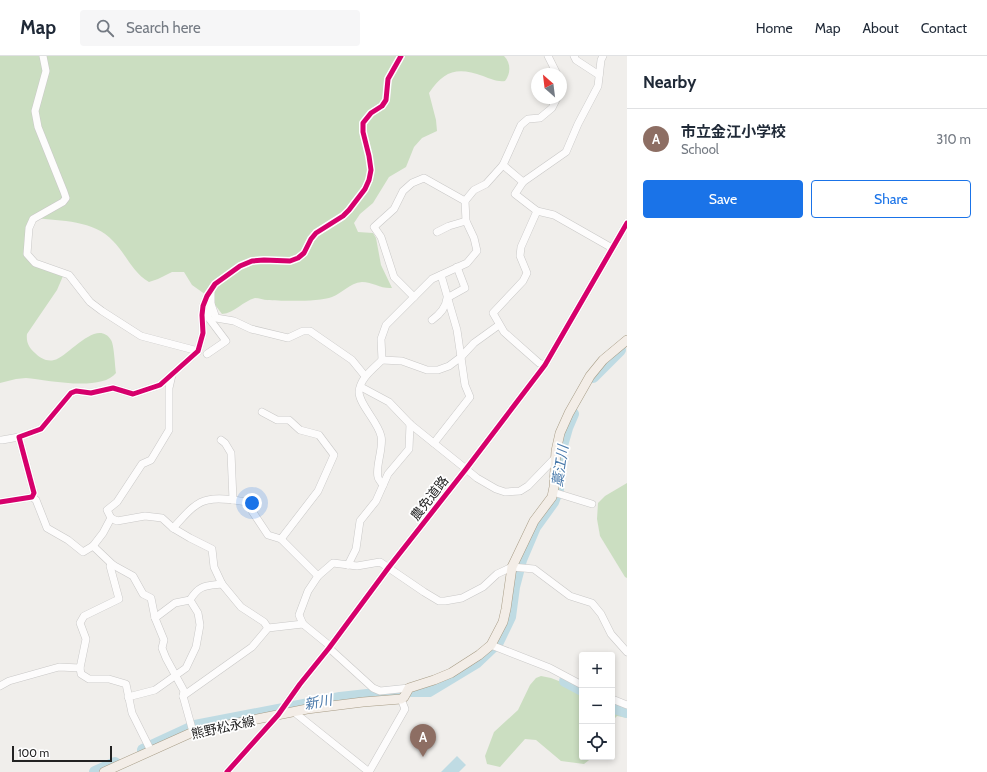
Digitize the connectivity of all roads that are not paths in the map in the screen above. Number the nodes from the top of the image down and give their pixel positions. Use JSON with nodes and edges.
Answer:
{"nodes":[{"id":1,"x":43,"y":56,"type":"edge"},
{"id":2,"x":401,"y":56,"type":"edge"},
{"id":3,"x":548,"y":56,"type":"edge"},
{"id":4,"x":574,"y":56,"type":"edge"},
{"id":5,"x":603,"y":56,"type":"edge"},
{"id":6,"x":554,"y":68,"type":"edge"},
{"id":7,"x":599,"y":75,"type":"junction"},
{"id":8,"x":554,"y":104,"type":"edge"},
{"id":9,"x":503,"y":165,"type":"junction"},
{"id":10,"x":523,"y":182,"type":"junction"},
{"id":11,"x":465,"y":202,"type":"junction"},
{"id":12,"x":537,"y":211,"type":"junction"},
{"id":13,"x":466,"y":221,"type":"junction"},
{"id":14,"x":627,"y":223,"type":"edge"},
{"id":15,"x":437,"y":232,"type":"dead end"},
{"id":16,"x":612,"y":248,"type":"junction"},
{"id":17,"x":457,"y":267,"type":"junction"},
{"id":18,"x":440,"y":275,"type":"junction"},
{"id":19,"x":212,"y":290,"type":"junction"},
{"id":20,"x":414,"y":297,"type":"junction"},
{"id":21,"x":447,"y":298,"type":"junction"},
{"id":22,"x":211,"y":304,"type":"junction"},
{"id":23,"x":432,"y":320,"type":"dead end"},
{"id":24,"x":499,"y":325,"type":"junction"},
{"id":25,"x":627,"y":340,"type":"edge"},
{"id":26,"x":198,"y":351,"type":"junction"},
{"id":27,"x":208,"y":354,"type":"dead end"},
{"id":28,"x":461,"y":357,"type":"junction"},
{"id":29,"x":382,"y":360,"type":"junction"},
{"id":30,"x":545,"y":365,"type":"junction"},
{"id":31,"x":172,"y":374,"type":"junction"},
{"id":32,"x":365,"y":376,"type":"junction"},
{"id":33,"x":361,"y":387,"type":"junction"},
{"id":34,"x":262,"y":412,"type":"dead end"},
{"id":35,"x":410,"y":424,"type":"junction"},
{"id":36,"x":19,"y":437,"type":"junction"},
{"id":37,"x":0,"y":440,"type":"edge"},
{"id":38,"x":221,"y":440,"type":"dead end"},
{"id":39,"x":434,"y":443,"type":"junction"},
{"id":40,"x":555,"y":458,"type":"junction"},
{"id":41,"x":466,"y":469,"type":"junction"},
{"id":42,"x":383,"y":485,"type":"junction"},
{"id":43,"x":556,"y":493,"type":"junction"},
{"id":44,"x":32,"y":497,"type":"junction"},
{"id":45,"x":233,"y":500,"type":"junction"},
{"id":46,"x":0,"y":502,"type":"edge"},
{"id":47,"x":592,"y":504,"type":"dead end"},
{"id":48,"x":111,"y":518,"type":"junction"},
{"id":49,"x":173,"y":528,"type":"junction"},
{"id":50,"x":280,"y":539,"type":"junction"},
{"id":51,"x":93,"y":546,"type":"junction"},
{"id":52,"x":113,"y":565,"type":"junction"},
{"id":53,"x":348,"y":565,"type":"junction"},
{"id":54,"x":516,"y":567,"type":"junction"},
{"id":55,"x":389,"y":568,"type":"junction"},
{"id":56,"x":318,"y":576,"type":"junction"},
{"id":57,"x":222,"y":584,"type":"junction"},
{"id":58,"x":190,"y":600,"type":"junction"},
{"id":59,"x":155,"y":618,"type":"junction"},
{"id":60,"x":303,"y":624,"type":"junction"},
{"id":61,"x":268,"y":628,"type":"junction"},
{"id":62,"x":491,"y":645,"type":"junction"},
{"id":63,"x":329,"y":647,"type":"junction"},
{"id":64,"x":627,"y":652,"type":"edge"},
{"id":65,"x":80,"y":668,"type":"junction"},
{"id":66,"x":176,"y":676,"type":"junction"},
{"id":67,"x":579,"y":682,"type":"edge"},
{"id":68,"x":0,"y":683,"type":"edge"},
{"id":69,"x":406,"y":693,"type":"junction"},
{"id":70,"x":183,"y":696,"type":"junction"},
{"id":71,"x":128,"y":697,"type":"junction"},
{"id":72,"x":615,"y":700,"type":"edge"},
{"id":73,"x":627,"y":705,"type":"edge"},
{"id":74,"x":294,"y":712,"type":"junction"},
{"id":75,"x":280,"y":714,"type":"junction"},
{"id":76,"x":191,"y":728,"type":"junction"},
{"id":77,"x":151,"y":751,"type":"junction"},
{"id":78,"x":104,"y":772,"type":"edge"},
{"id":79,"x":227,"y":772,"type":"edge"},
{"id":80,"x":369,"y":772,"type":"edge"}],
"edges":[{"from":1,"to":26,"type":"street"},
{"from":2,"to":19,"type":"street"},
{"from":3,"to":6,"type":"street"},
{"from":4,"to":7,"type":"street"},
{"from":5,"to":7,"type":"street"},
{"from":7,"to":10,"type":"street"},
{"from":8,"to":9,"type":"street"},
{"from":9,"to":10,"type":"street"},
{"from":9,"to":11,"type":"street"},
{"from":10,"to":12,"type":"street"},
{"from":11,"to":13,"type":"street"},
{"from":11,"to":20,"type":"street"},
{"from":12,"to":16,"type":"street"},
{"from":12,"to":24,"type":"street"},
{"from":13,"to":15,"type":"street"},
{"from":13,"to":17,"type":"street"},
{"from":14,"to":16,"type":"street","name":"農免道路"},
{"from":16,"to":30,"type":"street","name":"農免道路"},
{"from":17,"to":18,"type":"street"},
{"from":17,"to":21,"type":"street"},
{"from":18,"to":20,"type":"street"},
{"from":18,"to":21,"type":"street"},
{"from":19,"to":22,"type":"street"},
{"from":19,"to":26,"type":"street"},
{"from":20,"to":29,"type":"street"},
{"from":21,"to":23,"type":"street"},
{"from":21,"to":28,"type":"street"},
{"from":22,"to":27,"type":"street"},
{"from":22,"to":32,"type":"street"},
{"from":24,"to":28,"type":"street"},
{"from":24,"to":30,"type":"street"},
{"from":25,"to":40,"type":"main road","name":"熊野松永線"},
{"from":26,"to":31,"type":"street"},
{"from":28,"to":29,"type":"street"},
{"from":28,"to":39,"type":"street"},
{"from":29,"to":32,"type":"street"},
{"from":30,"to":41,"type":"street","name":"農免道路"},
{"from":31,"to":36,"type":"street"},
{"from":31,"to":48,"type":"street"},
{"from":32,"to":33,"type":"street"},
{"from":33,"to":35,"type":"street"},
{"from":33,"to":42,"type":"street"},
{"from":34,"to":50,"type":"street"},
{"from":35,"to":39,"type":"street"},
{"from":35,"to":42,"type":"street"},
{"from":36,"to":37,"type":"street"},
{"from":36,"to":44,"type":"street"},
{"from":38,"to":45,"type":"street"},
{"from":39,"to":41,"type":"street"},
{"from":40,"to":41,"type":"street"},
{"from":40,"to":43,"type":"main road","name":"熊野松永線"},
{"from":41,"to":55,"type":"street","name":"農免道路"},
{"from":42,"to":53,"type":"street"},
{"from":43,"to":47,"type":"street"},
{"from":43,"to":54,"type":"main road","name":"熊野松永線"},
{"from":44,"to":46,"type":"street"},
{"from":44,"to":51,"type":"street"},
{"from":45,"to":49,"type":"street"},
{"from":45,"to":50,"type":"street"},
{"from":48,"to":49,"type":"street"},
{"from":48,"to":51,"type":"street"},
{"from":49,"to":57,"type":"street"},
{"from":50,"to":56,"type":"street"},
{"from":51,"to":52,"type":"street"},
{"from":52,"to":59,"type":"street"},
{"from":52,"to":65,"type":"street"},
{"from":53,"to":55,"type":"street"},
{"from":53,"to":56,"type":"street"},
{"from":54,"to":55,"type":"street"},
{"from":54,"to":62,"type":"main road","name":"熊野松永線"},
{"from":54,"to":64,"type":"street"},
{"from":55,"to":63,"type":"street","name":"農免道路"},
{"from":56,"to":60,"type":"street"},
{"from":57,"to":58,"type":"street"},
{"from":57,"to":61,"type":"street"},
{"from":58,"to":59,"type":"street"},
{"from":58,"to":66,"type":"street"},
{"from":59,"to":66,"type":"street"},
{"from":60,"to":61,"type":"street"},
{"from":60,"to":63,"type":"street"},
{"from":61,"to":70,"type":"street"},
{"from":62,"to":67,"type":"street"},
{"from":62,"to":69,"type":"main road","name":"熊野松永線"},
{"from":63,"to":69,"type":"street"},
{"from":63,"to":75,"type":"street","name":"農免道路"},
{"from":65,"to":68,"type":"street"},
{"from":65,"to":71,"type":"street"},
{"from":66,"to":70,"type":"street"},
{"from":66,"to":71,"type":"street"},
{"from":69,"to":74,"type":"main road","name":"熊野松永線"},
{"from":69,"to":80,"type":"street"},
{"from":70,"to":76,"type":"street"},
{"from":71,"to":77,"type":"street"},
{"from":72,"to":73,"type":"street"},
{"from":74,"to":75,"type":"main road","name":"熊野松永線"},
{"from":74,"to":80,"type":"street"},
{"from":75,"to":76,"type":"main road","name":"熊野松永線"},
{"from":75,"to":79,"type":"street","name":"農免道路"},
{"from":76,"to":77,"type":"main road","name":"熊野松永線"},
{"from":77,"to":78,"type":"main road","name":"熊野松永線"}]}
